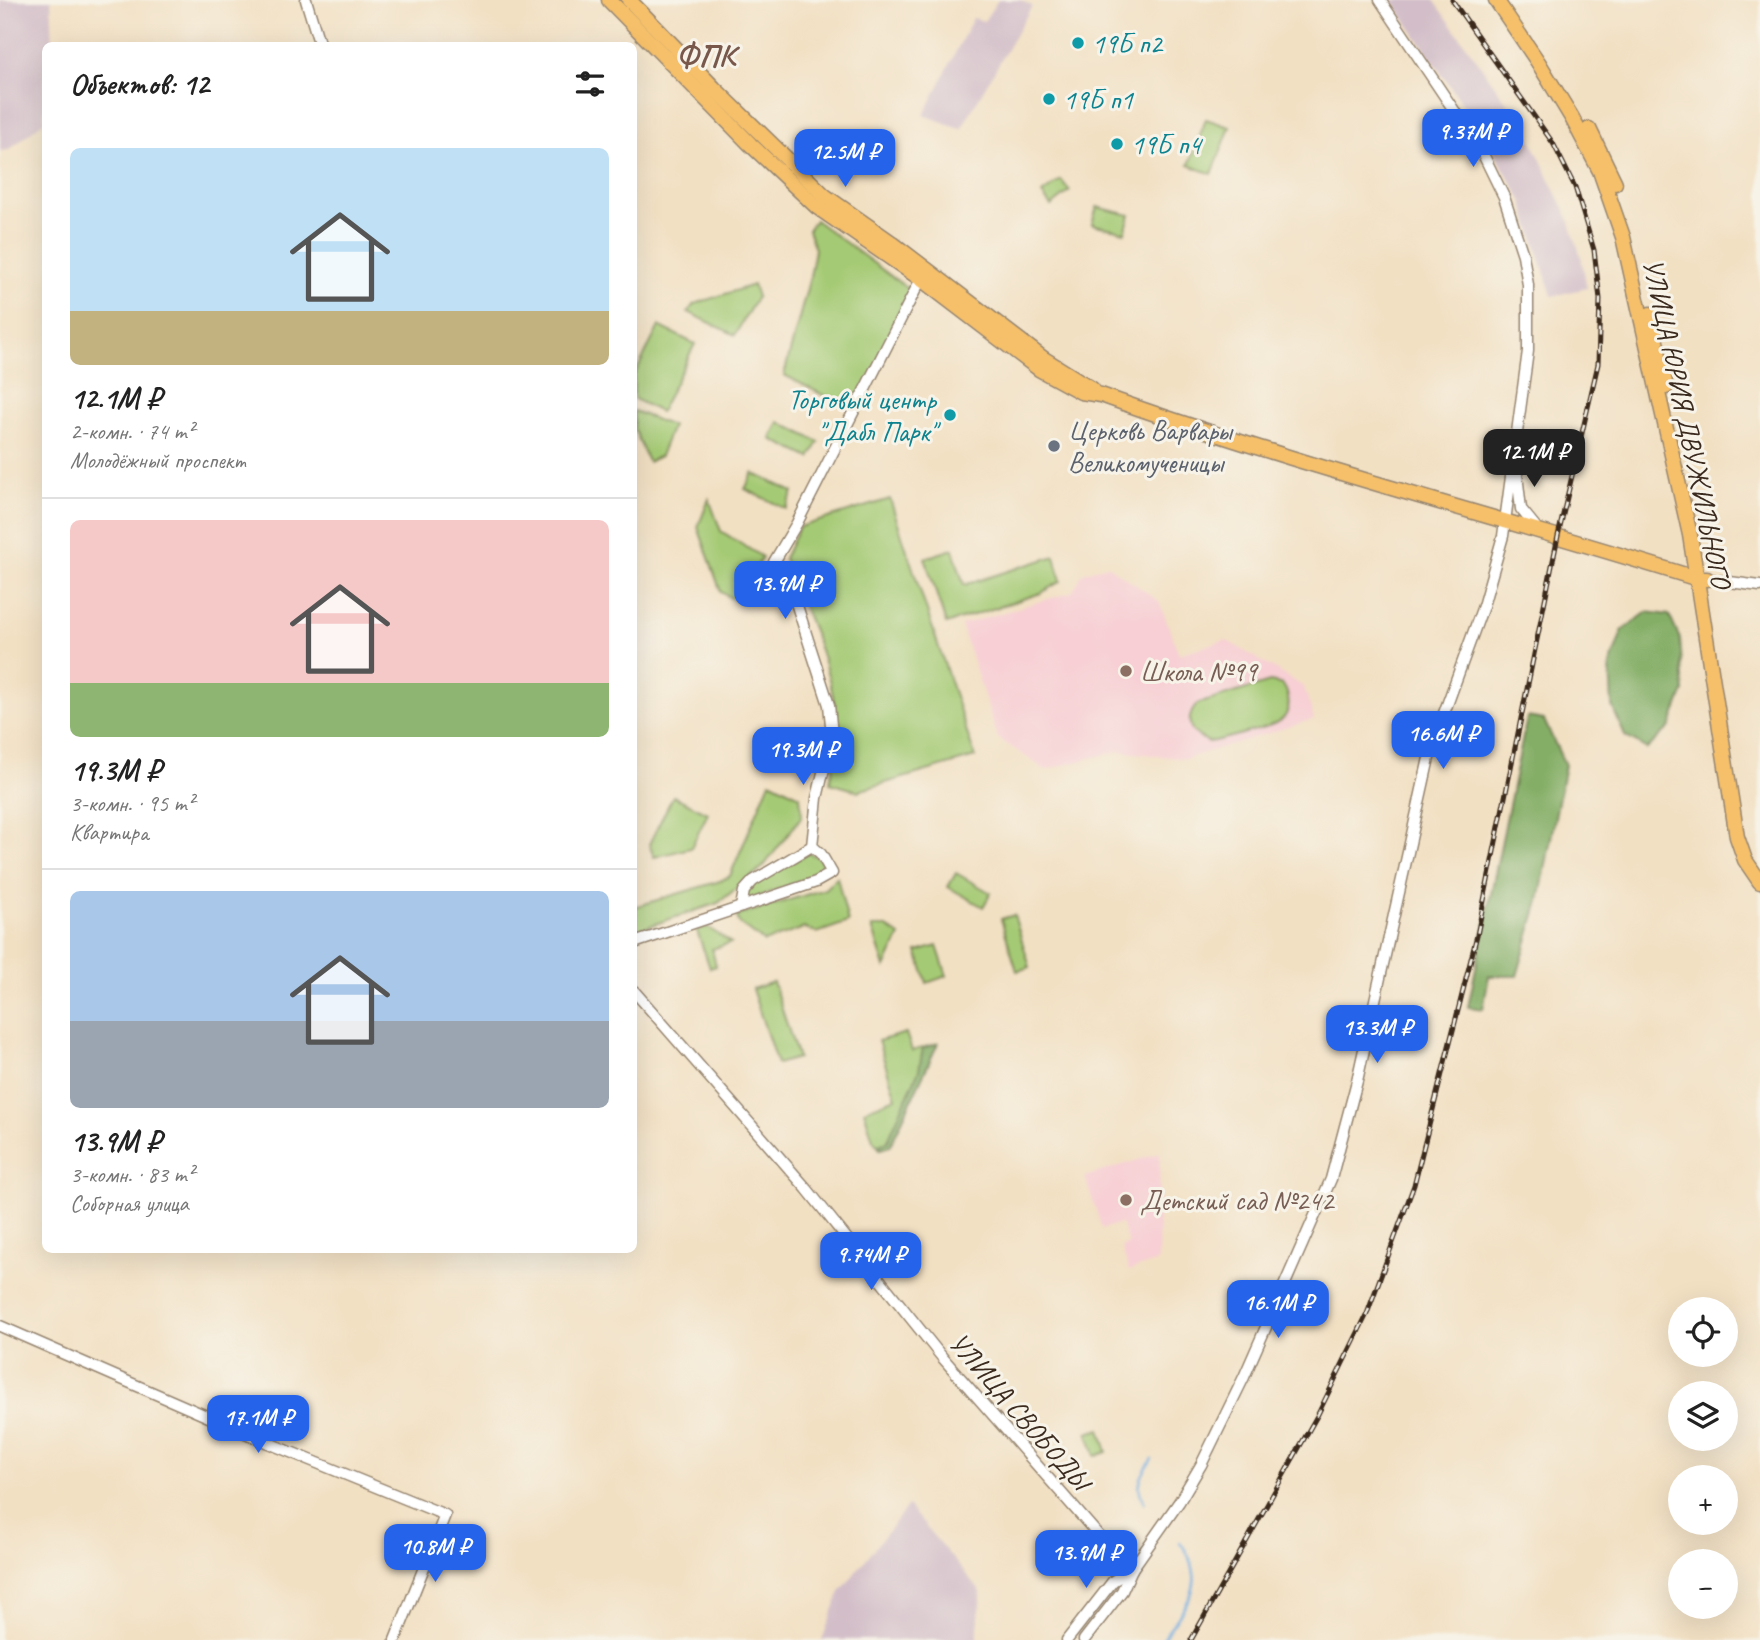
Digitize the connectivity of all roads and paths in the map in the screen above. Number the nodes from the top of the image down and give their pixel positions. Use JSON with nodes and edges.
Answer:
{"nodes":[{"id":1,"x":306,"y":0,"type":"edge"},
{"id":2,"x":609,"y":0,"type":"edge"},
{"id":3,"x":629,"y":0,"type":"edge"},
{"id":4,"x":1380,"y":0,"type":"edge"},
{"id":5,"x":1496,"y":0,"type":"edge"},
{"id":6,"x":1507,"y":0,"type":"edge"},
{"id":7,"x":319,"y":42,"type":"edge"},
{"id":8,"x":921,"y":279,"type":"junction"},
{"id":9,"x":1101,"y":396,"type":"junction"},
{"id":10,"x":1516,"y":454,"type":"junction"},
{"id":11,"x":1505,"y":522,"type":"junction"},
{"id":12,"x":1539,"y":531,"type":"junction"},
{"id":13,"x":1702,"y":579,"type":"junction"},
{"id":14,"x":1760,"y":586,"type":"edge"},
{"id":15,"x":813,"y":846,"type":"junction"},
{"id":16,"x":1760,"y":871,"type":"edge"},
{"id":17,"x":1760,"y":882,"type":"edge"},
{"id":18,"x":741,"y":907,"type":"junction"},
{"id":19,"x":637,"y":942,"type":"edge"},
{"id":20,"x":637,"y":994,"type":"edge"},
{"id":21,"x":0,"y":1326,"type":"edge"},
{"id":22,"x":1132,"y":1569,"type":"junction"},
{"id":23,"x":396,"y":1640,"type":"edge"},
{"id":24,"x":1067,"y":1640,"type":"edge"},
{"id":25,"x":1084,"y":1640,"type":"edge"}],
"edges":[{"from":1,"to":7,"type":"street"},
{"from":2,"to":8,"type":"main road"},
{"from":3,"to":9,"type":"main road"},
{"from":4,"to":10,"type":"street"},
{"from":5,"to":13,"type":"main road","name":"УЛИЦА ЮРИЯ ДВУЖИЛЬНОГО"},
{"from":6,"to":13,"type":"main road","name":"УЛИЦА ЮРИЯ ДВУЖИЛЬНОГО"},
{"from":8,"to":9,"type":"main road"},
{"from":8,"to":15,"type":"street"},
{"from":9,"to":11,"type":"main road"},
{"from":10,"to":11,"type":"street"},
{"from":10,"to":12,"type":"street"},
{"from":11,"to":12,"type":"main road"},
{"from":11,"to":22,"type":"street"},
{"from":12,"to":13,"type":"main road"},
{"from":13,"to":14,"type":"street"},
{"from":13,"to":16,"type":"main road","name":"УЛИЦА ЮРИЯ ДВУЖИЛЬНОГО"},
{"from":13,"to":17,"type":"main road","name":"УЛИЦА ЮРИЯ ДВУЖИЛЬНОГО"},
{"from":15,"to":18,"type":"street"},
{"from":15,"to":18,"type":"street"},
{"from":18,"to":19,"type":"street"},
{"from":20,"to":22,"type":"street","name":"УЛИЦА СВОБОДЫ"},
{"from":21,"to":23,"type":"street"},
{"from":22,"to":24,"type":"street"},
{"from":22,"to":25,"type":"street"}]}
